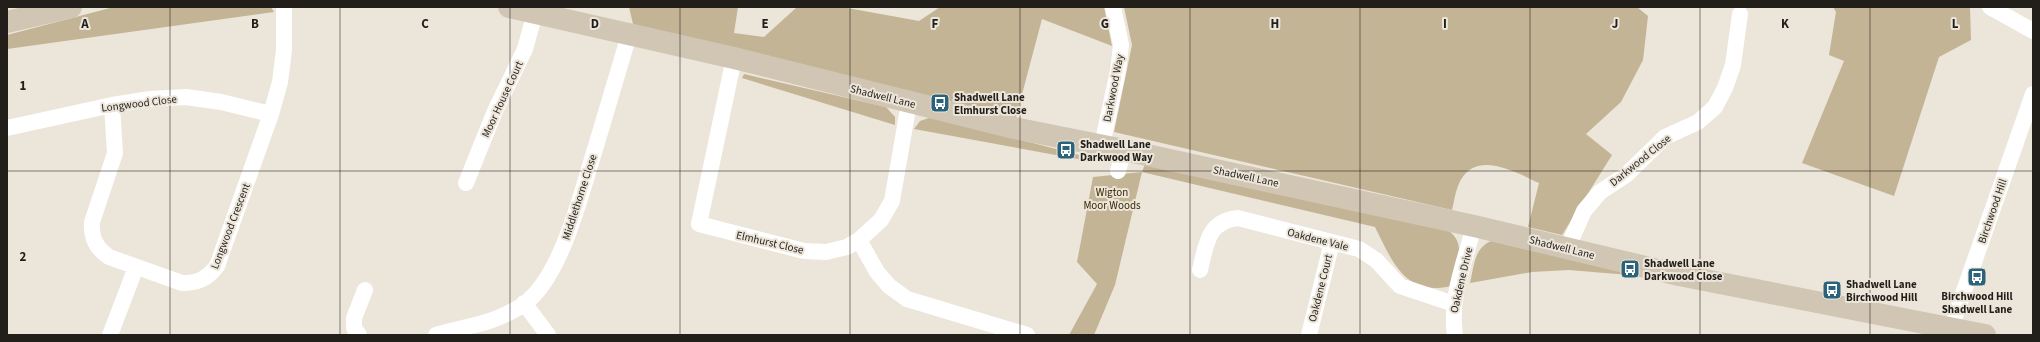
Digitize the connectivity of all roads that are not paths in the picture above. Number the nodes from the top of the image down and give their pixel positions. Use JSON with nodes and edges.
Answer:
{"nodes":[{"id":1,"x":71,"y":7,"type":"edge"},
{"id":2,"x":284,"y":7,"type":"edge"},
{"id":3,"x":509,"y":7,"type":"edge"},
{"id":4,"x":1113,"y":7,"type":"edge"},
{"id":5,"x":1990,"y":7,"type":"edge"},
{"id":6,"x":535,"y":13,"type":"junction"},
{"id":7,"x":1740,"y":14,"type":"dead end"},
{"id":8,"x":7,"y":22,"type":"edge"},
{"id":9,"x":2033,"y":31,"type":"edge"},
{"id":10,"x":629,"y":36,"type":"junction"},
{"id":11,"x":734,"y":58,"type":"junction"},
{"id":12,"x":2033,"y":94,"type":"edge"},
{"id":13,"x":909,"y":103,"type":"junction"},
{"id":14,"x":112,"y":105,"type":"junction"},
{"id":15,"x":271,"y":114,"type":"junction"},
{"id":16,"x":7,"y":128,"type":"edge"},
{"id":17,"x":1102,"y":145,"type":"junction"},
{"id":18,"x":1124,"y":150,"type":"junction"},
{"id":19,"x":1118,"y":171,"type":"dead end"},
{"id":20,"x":466,"y":184,"type":"dead end"},
{"id":21,"x":1474,"y":226,"type":"junction"},
{"id":22,"x":859,"y":240,"type":"junction"},
{"id":23,"x":1332,"y":242,"type":"junction"},
{"id":24,"x":1567,"y":249,"type":"junction"},
{"id":25,"x":136,"y":267,"type":"junction"},
{"id":26,"x":1200,"y":270,"type":"dead end"},
{"id":27,"x":365,"y":290,"type":"dead end"},
{"id":28,"x":524,"y":304,"type":"junction"},
{"id":29,"x":1454,"y":304,"type":"junction"},
{"id":30,"x":1951,"y":328,"type":"junction"},
{"id":31,"x":352,"y":333,"type":"edge"},
{"id":32,"x":110,"y":335,"type":"edge"},
{"id":33,"x":436,"y":335,"type":"edge"},
{"id":34,"x":548,"y":335,"type":"edge"},
{"id":35,"x":1027,"y":335,"type":"edge"},
{"id":36,"x":1309,"y":335,"type":"edge"},
{"id":37,"x":1456,"y":335,"type":"edge"},
{"id":38,"x":1985,"y":335,"type":"edge"}],
"edges":[{"from":1,"to":8,"type":"street"},
{"from":2,"to":15,"type":"street","name":"Longwood Crescent"},
{"from":3,"to":6,"type":"street","name":"Shadwell Lane"},
{"from":4,"to":17,"type":"street","name":"Darkwood Way"},
{"from":5,"to":9,"type":"street"},
{"from":6,"to":10,"type":"street","name":"Shadwell Lane"},
{"from":6,"to":20,"type":"street","name":"Moor House Court"},
{"from":7,"to":24,"type":"street","name":"Darkwood Close"},
{"from":10,"to":11,"type":"street","name":"Shadwell Lane"},
{"from":10,"to":28,"type":"street","name":"Middlethorne Close"},
{"from":11,"to":13,"type":"street","name":"Shadwell Lane"},
{"from":11,"to":22,"type":"street","name":"Elmhurst Close"},
{"from":12,"to":30,"type":"street","name":"Birchwood Hill"},
{"from":13,"to":17,"type":"street","name":"Shadwell Lane"},
{"from":13,"to":22,"type":"street","name":"Elmhurst Close"},
{"from":14,"to":15,"type":"street","name":"Longwood Close"},
{"from":14,"to":16,"type":"street","name":"Longwood Close"},
{"from":14,"to":25,"type":"street","name":"Longwood Crescent"},
{"from":15,"to":25,"type":"street","name":"Longwood Crescent"},
{"from":17,"to":18,"type":"street","name":"Shadwell Lane"},
{"from":18,"to":19,"type":"street"},
{"from":18,"to":21,"type":"street","name":"Shadwell Lane"},
{"from":21,"to":24,"type":"street","name":"Shadwell Lane"},
{"from":21,"to":29,"type":"street","name":"Oakdene Drive"},
{"from":22,"to":35,"type":"street"},
{"from":23,"to":26,"type":"street","name":"Oakdene Vale"},
{"from":23,"to":29,"type":"street","name":"Oakdene Vale"},
{"from":23,"to":36,"type":"street","name":"Oakdene Court"},
{"from":24,"to":30,"type":"street","name":"Shadwell Lane"},
{"from":25,"to":32,"type":"street"},
{"from":27,"to":31,"type":"street"},
{"from":28,"to":33,"type":"street","name":"Middlethorne Close"},
{"from":28,"to":34,"type":"street"},
{"from":29,"to":37,"type":"street","name":"Oakdene Drive"},
{"from":30,"to":38,"type":"street","name":"Shadwell Lane"}]}
